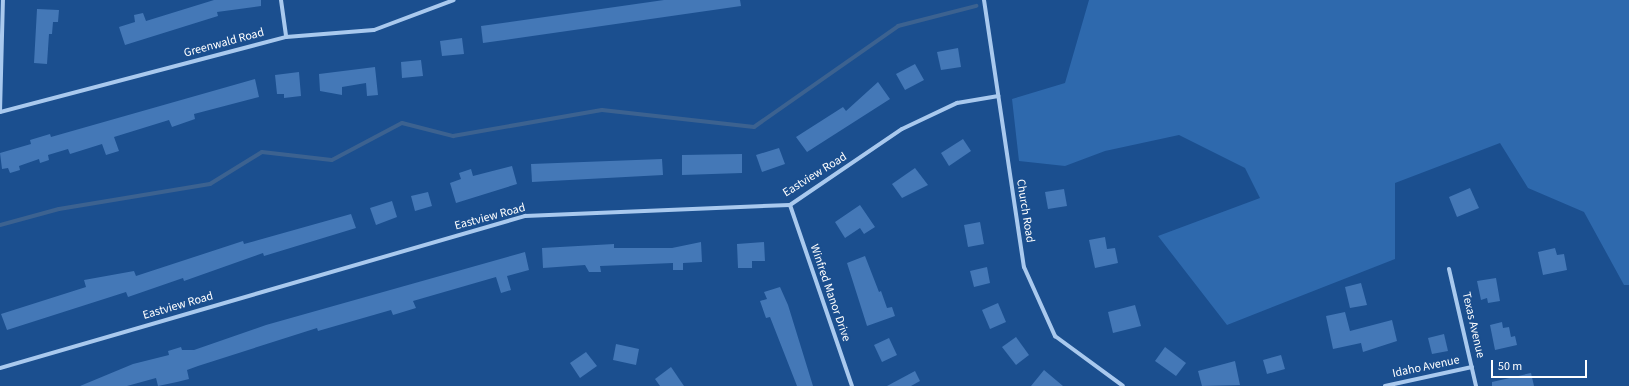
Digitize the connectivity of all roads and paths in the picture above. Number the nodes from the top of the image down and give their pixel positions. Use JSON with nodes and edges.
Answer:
{"nodes":[{"id":1,"x":3,"y":0,"type":"edge"},
{"id":2,"x":280,"y":0,"type":"edge"},
{"id":3,"x":454,"y":0,"type":"edge"},
{"id":4,"x":984,"y":0,"type":"edge"},
{"id":5,"x":286,"y":37,"type":"junction"},
{"id":6,"x":998,"y":96,"type":"junction"},
{"id":7,"x":0,"y":112,"type":"edge"},
{"id":8,"x":790,"y":205,"type":"junction"},
{"id":9,"x":1449,"y":269,"type":"dead end"},
{"id":10,"x":1472,"y":367,"type":"junction"},
{"id":11,"x":0,"y":368,"type":"edge"},
{"id":12,"x":852,"y":386,"type":"edge"},
{"id":13,"x":1123,"y":386,"type":"edge"},
{"id":14,"x":1385,"y":386,"type":"edge"},
{"id":15,"x":1476,"y":386,"type":"edge"}],
"edges":[{"from":1,"to":7,"type":"street"},
{"from":2,"to":5,"type":"street"},
{"from":3,"to":5,"type":"street","name":"Greenwald Road"},
{"from":4,"to":6,"type":"street","name":"Church Road"},
{"from":5,"to":7,"type":"street","name":"Greenwald Road"},
{"from":6,"to":8,"type":"street","name":"Eastview Road"},
{"from":6,"to":13,"type":"street","name":"Church Road"},
{"from":8,"to":11,"type":"street","name":"Eastview Road"},
{"from":8,"to":12,"type":"street","name":"Winfred Manor Drive"},
{"from":9,"to":10,"type":"street","name":"Texas Avenue"},
{"from":10,"to":14,"type":"street","name":"Idaho Avenue"},
{"from":10,"to":15,"type":"street","name":"Texas Avenue"}]}
